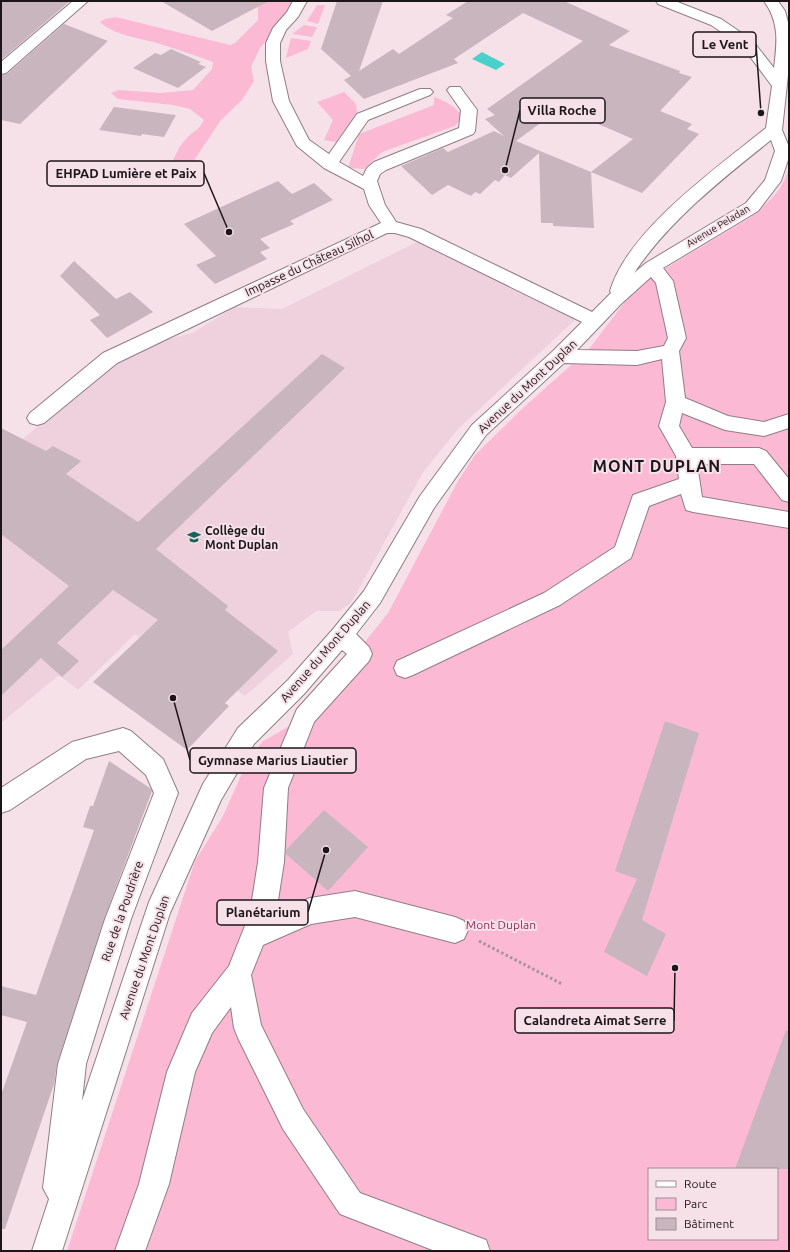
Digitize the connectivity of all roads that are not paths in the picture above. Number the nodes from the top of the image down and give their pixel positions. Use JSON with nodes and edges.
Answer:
{"nodes":[{"id":1,"x":81,"y":1,"type":"edge"},
{"id":2,"x":300,"y":1,"type":"edge"},
{"id":3,"x":662,"y":1,"type":"edge"},
{"id":4,"x":771,"y":1,"type":"edge"},
{"id":5,"x":1,"y":70,"type":"edge"},
{"id":6,"x":779,"y":85,"type":"junction"},
{"id":7,"x":455,"y":90,"type":"dead end"},
{"id":8,"x":425,"y":92,"type":"dead end"},
{"id":9,"x":782,"y":133,"type":"edge"},
{"id":10,"x":330,"y":164,"type":"junction"},
{"id":11,"x":370,"y":186,"type":"junction"},
{"id":12,"x":392,"y":228,"type":"junction"},
{"id":13,"x":652,"y":267,"type":"junction"},
{"id":14,"x":616,"y":299,"type":"junction"},
{"id":15,"x":595,"y":321,"type":"junction"},
{"id":16,"x":670,"y":351,"type":"junction"},
{"id":17,"x":560,"y":356,"type":"junction"},
{"id":18,"x":676,"y":402,"type":"junction"},
{"id":19,"x":37,"y":418,"type":"dead end"},
{"id":20,"x":789,"y":421,"type":"edge"},
{"id":21,"x":740,"y":425,"type":"junction"},
{"id":22,"x":686,"y":456,"type":"junction"},
{"id":23,"x":759,"y":456,"type":"junction"},
{"id":24,"x":690,"y":483,"type":"junction"},
{"id":25,"x":789,"y":494,"type":"edge"},
{"id":26,"x":789,"y":520,"type":"edge"},
{"id":27,"x":342,"y":635,"type":"junction"},
{"id":28,"x":405,"y":668,"type":"dead end"},
{"id":29,"x":1,"y":802,"type":"edge"},
{"id":30,"x":455,"y":930,"type":"road end"},
{"id":31,"x":254,"y":936,"type":"junction"},
{"id":32,"x":238,"y":975,"type":"junction"},
{"id":33,"x":49,"y":1244,"type":"edge"},
{"id":34,"x":130,"y":1251,"type":"edge"},
{"id":35,"x":475,"y":1251,"type":"edge"}],
"edges":[{"from":1,"to":5,"type":"street"},
{"from":2,"to":10,"type":"street"},
{"from":3,"to":6,"type":"street"},
{"from":4,"to":6,"type":"street","name":"Avenue Peladan"},
{"from":6,"to":9,"type":"street","name":"Avenue Peladan"},
{"from":7,"to":11,"type":"street"},
{"from":8,"to":10,"type":"street"},
{"from":9,"to":13,"type":"street","name":"Avenue Peladan"},
{"from":9,"to":14,"type":"street","name":"Avenue Peladan"},
{"from":10,"to":11,"type":"street"},
{"from":11,"to":12,"type":"street"},
{"from":12,"to":15,"type":"street","name":"Impasse du Château Silhol"},
{"from":12,"to":19,"type":"street","name":"Impasse du Château Silhol"},
{"from":13,"to":14,"type":"street","name":"Avenue Peladan"},
{"from":13,"to":16,"type":"street"},
{"from":14,"to":15,"type":"street","name":"Avenue Peladan"},
{"from":15,"to":17,"type":"street","name":"Avenue du Mont Duplan"},
{"from":16,"to":17,"type":"street"},
{"from":16,"to":18,"type":"street"},
{"from":17,"to":27,"type":"street","name":"Avenue du Mont Duplan"},
{"from":18,"to":21,"type":"street"},
{"from":18,"to":22,"type":"street"},
{"from":20,"to":21,"type":"street"},
{"from":21,"to":23,"type":"street"},
{"from":22,"to":23,"type":"street"},
{"from":22,"to":24,"type":"street"},
{"from":23,"to":25,"type":"street"},
{"from":24,"to":26,"type":"street"},
{"from":24,"to":28,"type":"street"},
{"from":27,"to":31,"type":"street"},
{"from":27,"to":33,"type":"street","name":"Avenue du Mont Duplan"},
{"from":29,"to":33,"type":"street","name":"Rue de la Poudrière"},
{"from":30,"to":31,"type":"street"},
{"from":31,"to":32,"type":"street"},
{"from":32,"to":34,"type":"street"},
{"from":32,"to":35,"type":"street"}]}
